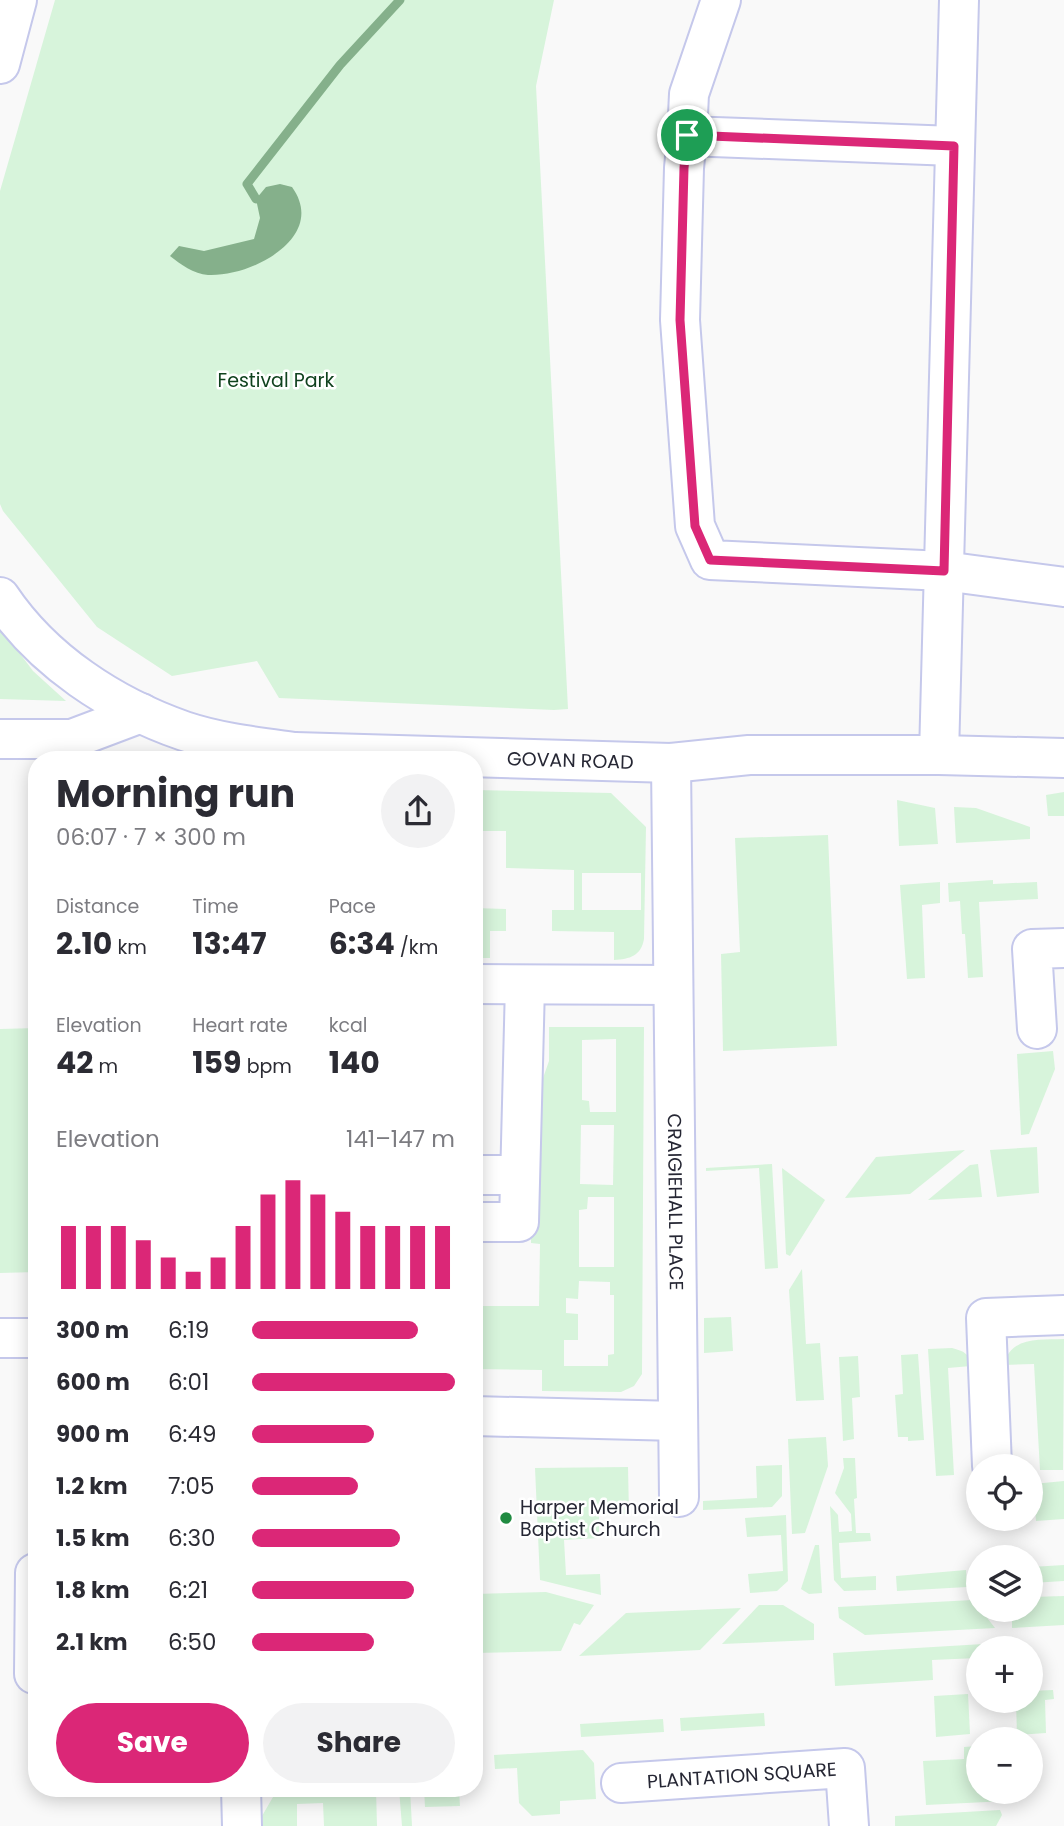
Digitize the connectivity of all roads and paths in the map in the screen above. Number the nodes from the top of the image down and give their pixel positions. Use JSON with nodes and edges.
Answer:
{"nodes":[{"id":1,"x":17,"y":0,"type":"edge"},
{"id":2,"x":721,"y":0,"type":"edge"},
{"id":3,"x":959,"y":0,"type":"edge"},
{"id":4,"x":0,"y":64,"type":"edge"},
{"id":5,"x":687,"y":135,"type":"junction"},
{"id":6,"x":954,"y":146,"type":"junction"},
{"id":7,"x":944,"y":571,"type":"junction"},
{"id":8,"x":1064,"y":587,"type":"edge"},
{"id":9,"x":0,"y":597,"type":"edge"},
{"id":10,"x":141,"y":713,"type":"junction"},
{"id":11,"x":0,"y":739,"type":"edge"},
{"id":12,"x":286,"y":751,"type":"edge"},
{"id":13,"x":939,"y":755,"type":"junction"},
{"id":14,"x":483,"y":758,"type":"edge"},
{"id":15,"x":1064,"y":758,"type":"edge"},
{"id":16,"x":671,"y":763,"type":"junction"},
{"id":17,"x":1064,"y":948,"type":"edge"},
{"id":18,"x":533,"y":975,"type":"junction"},
{"id":19,"x":483,"y":983,"type":"edge"},
{"id":20,"x":673,"y":985,"type":"junction"},
{"id":21,"x":1037,"y":1029,"type":"dead end"},
{"id":22,"x":520,"y":1174,"type":"junction"},
{"id":23,"x":483,"y":1175,"type":"edge"},
{"id":24,"x":483,"y":1222,"type":"dead end"},
{"id":25,"x":1064,"y":1315,"type":"edge"},
{"id":26,"x":0,"y":1338,"type":"edge"},
{"id":27,"x":28,"y":1338,"type":"edge"},
{"id":28,"x":483,"y":1416,"type":"edge"},
{"id":29,"x":678,"y":1421,"type":"junction"},
{"id":30,"x":992,"y":1454,"type":"edge"},
{"id":31,"x":679,"y":1497,"type":"dead end"},
{"id":32,"x":621,"y":1783,"type":"dead end"},
{"id":33,"x":241,"y":1797,"type":"edge"},
{"id":34,"x":242,"y":1826,"type":"edge"},
{"id":35,"x":849,"y":1826,"type":"edge"}],
"edges":[{"from":1,"to":4,"type":"street"},
{"from":2,"to":5,"type":"street"},
{"from":3,"to":6,"type":"street"},
{"from":5,"to":6,"type":"street"},
{"from":5,"to":7,"type":"street"},
{"from":6,"to":7,"type":"street"},
{"from":7,"to":8,"type":"street"},
{"from":7,"to":13,"type":"street"},
{"from":9,"to":10,"type":"street","name":"GOVAN ROAD"},
{"from":10,"to":11,"type":"street"},
{"from":10,"to":12,"type":"street","name":"GOVAN ROAD"},
{"from":13,"to":15,"type":"street","name":"GOVAN ROAD"},
{"from":13,"to":16,"type":"street","name":"GOVAN ROAD"},
{"from":14,"to":16,"type":"street","name":"GOVAN ROAD"},
{"from":16,"to":20,"type":"street","name":"CRAIGIEHALL PLACE"},
{"from":17,"to":21,"type":"street"},
{"from":18,"to":19,"type":"street"},
{"from":18,"to":20,"type":"street"},
{"from":18,"to":22,"type":"street"},
{"from":20,"to":29,"type":"street","name":"CRAIGIEHALL PLACE"},
{"from":22,"to":23,"type":"street"},
{"from":22,"to":24,"type":"street"},
{"from":25,"to":30,"type":"street"},
{"from":26,"to":27,"type":"street"},
{"from":28,"to":29,"type":"street"},
{"from":29,"to":31,"type":"street","name":"CRAIGIEHALL PLACE"},
{"from":32,"to":35,"type":"street","name":"PLANTATION SQUARE"},
{"from":33,"to":34,"type":"street"}]}
